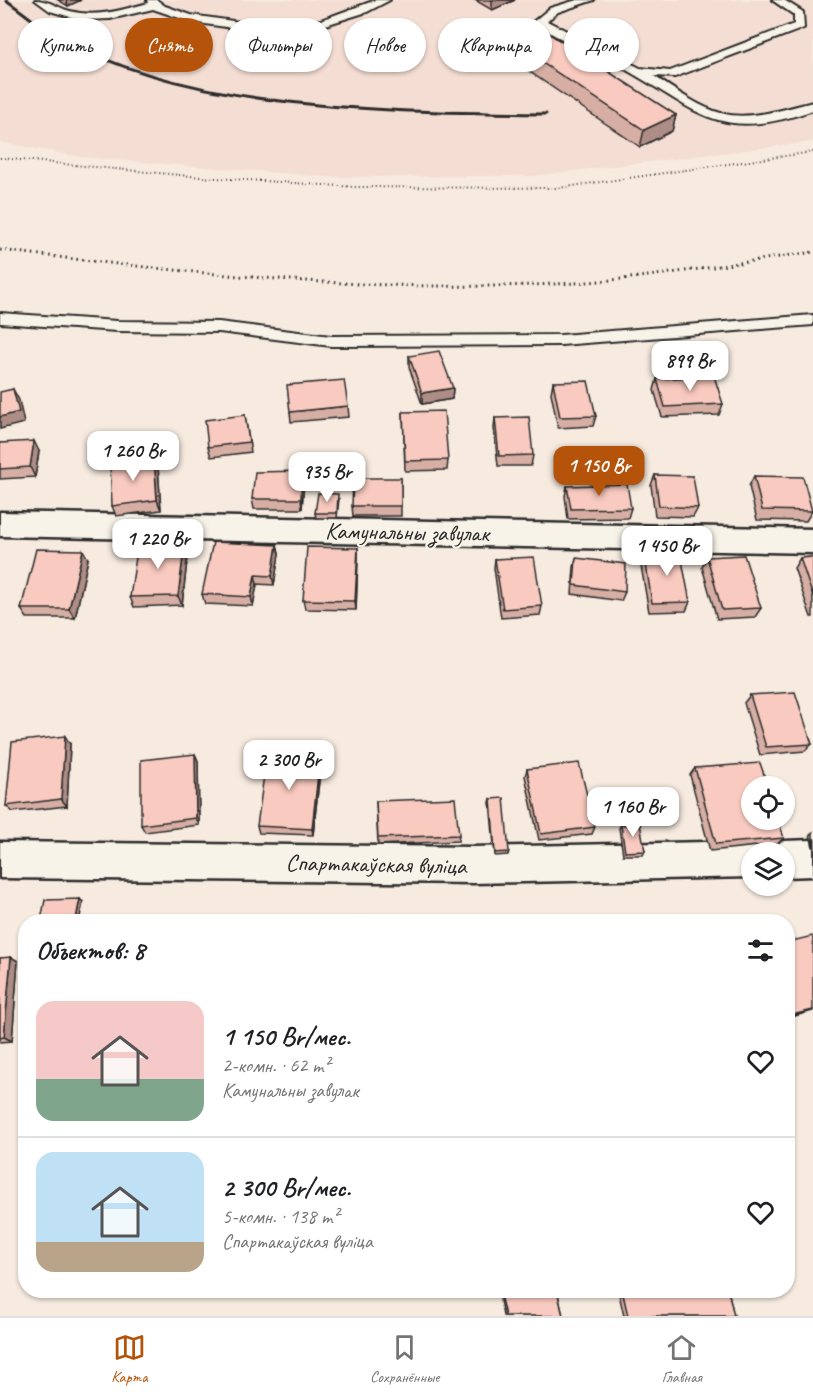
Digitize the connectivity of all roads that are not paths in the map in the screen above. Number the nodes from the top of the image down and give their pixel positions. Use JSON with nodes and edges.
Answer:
{"nodes":[{"id":1,"x":40,"y":0,"type":"edge"},
{"id":2,"x":385,"y":0,"type":"edge"},
{"id":3,"x":589,"y":0,"type":"edge"},
{"id":4,"x":777,"y":0,"type":"edge"},
{"id":5,"x":153,"y":3,"type":"edge"},
{"id":6,"x":799,"y":14,"type":"junction"},
{"id":7,"x":813,"y":24,"type":"edge"},
{"id":8,"x":564,"y":34,"type":"edge"},
{"id":9,"x":639,"y":71,"type":"edge"},
{"id":10,"x":639,"y":72,"type":"edge"},
{"id":11,"x":813,"y":106,"type":"edge"},
{"id":12,"x":0,"y":318,"type":"edge"},
{"id":13,"x":813,"y":320,"type":"edge"},
{"id":14,"x":0,"y":524,"type":"edge"},
{"id":15,"x":813,"y":541,"type":"edge"},
{"id":16,"x":813,"y":858,"type":"edge"},
{"id":17,"x":741,"y":859,"type":"edge"},
{"id":18,"x":795,"y":859,"type":"edge"},
{"id":19,"x":0,"y":860,"type":"edge"}],
"edges":[{"from":1,"to":5,"type":"lane"},
{"from":2,"to":5,"type":"lane"},
{"from":3,"to":8,"type":"lane"},
{"from":4,"to":6,"type":"lane"},
{"from":6,"to":7,"type":"lane"},
{"from":6,"to":9,"type":"lane"},
{"from":10,"to":11,"type":"lane"},
{"from":12,"to":13,"type":"lane"},
{"from":14,"to":15,"type":"street","name":"Камунальны завулак"},
{"from":16,"to":18,"type":"street"},
{"from":17,"to":19,"type":"street","name":"Спартакаўская вуліца"}]}
